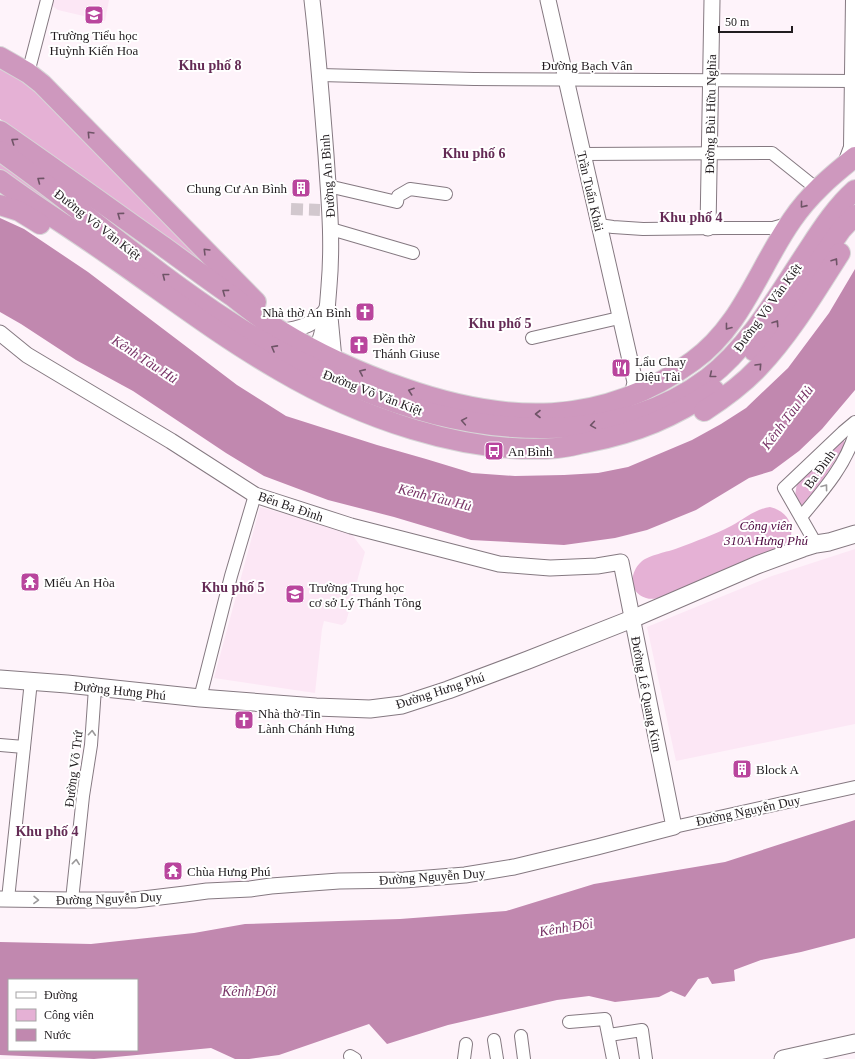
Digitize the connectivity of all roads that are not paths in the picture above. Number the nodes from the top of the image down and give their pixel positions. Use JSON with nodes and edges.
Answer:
{"nodes":[{"id":1,"x":47,"y":0,"type":"edge"},
{"id":2,"x":312,"y":0,"type":"edge"},
{"id":3,"x":548,"y":0,"type":"edge"},
{"id":4,"x":712,"y":0,"type":"edge"},
{"id":5,"x":852,"y":0,"type":"edge"},
{"id":6,"x":0,"y":57,"type":"edge"},
{"id":7,"x":28,"y":72,"type":"junction"},
{"id":8,"x":320,"y":75,"type":"junction"},
{"id":9,"x":566,"y":79,"type":"junction"},
{"id":10,"x":710,"y":80,"type":"junction"},
{"id":11,"x":853,"y":81,"type":"edge"},
{"id":12,"x":0,"y":131,"type":"edge"},
{"id":13,"x":0,"y":151,"type":"edge"},
{"id":14,"x":583,"y":154,"type":"junction"},
{"id":15,"x":709,"y":154,"type":"junction"},
{"id":16,"x":848,"y":163,"type":"edge"},
{"id":17,"x":0,"y":180,"type":"edge"},
{"id":18,"x":328,"y":186,"type":"junction"},
{"id":19,"x":817,"y":189,"type":"junction"},
{"id":20,"x":855,"y":190,"type":"edge"},
{"id":21,"x":446,"y":194,"type":"dead end"},
{"id":22,"x":0,"y":204,"type":"edge"},
{"id":23,"x":855,"y":215,"type":"edge"},
{"id":24,"x":599,"y":225,"type":"junction"},
{"id":25,"x":708,"y":228,"type":"junction"},
{"id":26,"x":331,"y":229,"type":"junction"},
{"id":27,"x":781,"y":230,"type":"junction"},
{"id":28,"x":855,"y":234,"type":"edge"},
{"id":29,"x":71,"y":242,"type":"junction"},
{"id":30,"x":413,"y":253,"type":"dead end"},
{"id":31,"x":119,"y":262,"type":"junction"},
{"id":32,"x":328,"y":308,"type":"junction"},
{"id":33,"x":619,"y":318,"type":"junction"},
{"id":34,"x":274,"y":327,"type":"junction"},
{"id":35,"x":0,"y":333,"type":"edge"},
{"id":36,"x":532,"y":338,"type":"dead end"},
{"id":37,"x":334,"y":360,"type":"junction"},
{"id":38,"x":305,"y":373,"type":"junction"},
{"id":39,"x":340,"y":380,"type":"junction"},
{"id":40,"x":637,"y":390,"type":"junction"},
{"id":41,"x":855,"y":422,"type":"edge"},
{"id":42,"x":855,"y":433,"type":"edge"},
{"id":43,"x":255,"y":495,"type":"junction"},
{"id":44,"x":801,"y":517,"type":"junction"},
{"id":45,"x":855,"y":534,"type":"edge"},
{"id":46,"x":816,"y":544,"type":"junction"},
{"id":47,"x":621,"y":562,"type":"joint"},
{"id":48,"x":632,"y":619,"type":"junction"},
{"id":49,"x":0,"y":679,"type":"edge"},
{"id":50,"x":31,"y":681,"type":"junction"},
{"id":51,"x":94,"y":688,"type":"junction"},
{"id":52,"x":200,"y":698,"type":"junction"},
{"id":53,"x":0,"y":745,"type":"edge"},
{"id":54,"x":24,"y":747,"type":"junction"},
{"id":55,"x":855,"y":787,"type":"edge"},
{"id":56,"x":674,"y":827,"type":"junction"},
{"id":57,"x":4,"y":899,"type":"edge"},
{"id":58,"x":72,"y":900,"type":"junction"},
{"id":59,"x":569,"y":1022,"type":"dead end"},
{"id":60,"x":609,"y":1035,"type":"junction"},
{"id":61,"x":521,"y":1036,"type":"dead end"},
{"id":62,"x":494,"y":1040,"type":"dead end"},
{"id":63,"x":855,"y":1042,"type":"edge"},
{"id":64,"x":466,"y":1044,"type":"dead end"},
{"id":65,"x":464,"y":1059,"type":"edge"},
{"id":66,"x":497,"y":1059,"type":"edge"},
{"id":67,"x":524,"y":1059,"type":"edge"},
{"id":68,"x":613,"y":1059,"type":"edge"},
{"id":69,"x":646,"y":1059,"type":"edge"},
{"id":70,"x":783,"y":1059,"type":"edge"}],
"edges":[{"from":1,"to":7,"type":"street"},
{"from":2,"to":8,"type":"street","name":"Đường An Bình"},
{"from":3,"to":9,"type":"street","name":"Trần Tuấn Khải"},
{"from":4,"to":10,"type":"street","name":"Đường Bùi Hữu Nghĩa"},
{"from":5,"to":11,"type":"street"},
{"from":6,"to":7,"type":"highway"},
{"from":34,"to":7,"type":"highway","one_way":true},
{"from":8,"to":9,"type":"street","name":"Đường Bạch Vân"},
{"from":8,"to":18,"type":"street","name":"Đường An Bình"},
{"from":9,"to":10,"type":"street","name":"Đường Bạch Vân"},
{"from":9,"to":14,"type":"street","name":"Trần Tuấn Khải"},
{"from":10,"to":11,"type":"street","name":"Đường Bạch Vân"},
{"from":10,"to":15,"type":"street","name":"Đường Bùi Hữu Nghĩa"},
{"from":11,"to":16,"type":"street"},
{"from":34,"to":12,"type":"highway","name":"Đường Võ Văn Kiệt","one_way":true},
{"from":38,"to":13,"type":"highway","name":"Đường Võ Văn Kiệt","one_way":true},
{"from":14,"to":15,"type":"street"},
{"from":14,"to":24,"type":"street","name":"Trần Tuấn Khải"},
{"from":15,"to":19,"type":"street"},
{"from":15,"to":25,"type":"street","name":"Đường Bùi Hữu Nghĩa"},
{"from":16,"to":19,"type":"highway","name":"Đường Võ Văn Kiệt"},
{"from":17,"to":31,"type":"highway","name":"Đường Võ Văn Kiệt"},
{"from":18,"to":21,"type":"street"},
{"from":18,"to":26,"type":"street","name":"Đường An Bình"},
{"from":19,"to":27,"type":"highway","name":"Đường Võ Văn Kiệt","one_way":true},
{"from":20,"to":39,"type":"highway","name":"Đường Võ Văn Kiệt","one_way":true},
{"from":22,"to":29,"type":"highway","name":"Đường Võ Văn Kiệt"},
{"from":38,"to":23,"type":"highway","name":"Đường Võ Văn Kiệt","one_way":true},
{"from":24,"to":25,"type":"street"},
{"from":24,"to":33,"type":"street","name":"Trần Tuấn Khải"},
{"from":25,"to":27,"type":"street"},
{"from":26,"to":30,"type":"street"},
{"from":26,"to":32,"type":"street","name":"Đường An Bình"},
{"from":27,"to":40,"type":"highway","name":"Đường Võ Văn Kiệt","one_way":true},
{"from":38,"to":28,"type":"highway","name":"Đường Võ Văn Kiệt","one_way":true},
{"from":29,"to":31,"type":"highway"},
{"from":29,"to":38,"type":"highway","name":"Đường Võ Văn Kiệt"},
{"from":31,"to":38,"type":"highway","name":"Đường Võ Văn Kiệt"},
{"from":32,"to":34,"type":"street"},
{"from":32,"to":37,"type":"street"},
{"from":32,"to":38,"type":"street","name":"Đường An Bình"},
{"from":33,"to":36,"type":"street"},
{"from":33,"to":40,"type":"street","name":"Trần Tuấn Khải"},
{"from":34,"to":38,"type":"highway","name":"Đường Võ Văn Kiệt"},
{"from":35,"to":43,"type":"street","name":"Bến Ba Đình"},
{"from":37,"to":38,"type":"highway","name":"Đường Võ Văn Kiệt"},
{"from":37,"to":39,"type":"highway"},
{"from":40,"to":37,"type":"highway","name":"Đường Võ Văn Kiệt","one_way":true},
{"from":38,"to":39,"type":"highway","name":"Đường Võ Văn Kiệt"},
{"from":41,"to":44,"type":"street","name":"Ba Đình"},
{"from":44,"to":42,"type":"street","name":"Ba Đình","one_way":true},
{"from":43,"to":47,"type":"street","name":"Bến Ba Đình"},
{"from":43,"to":52,"type":"street"},
{"from":44,"to":46,"type":"street"},
{"from":45,"to":46,"type":"main road","name":"Đường Hưng Phú"},
{"from":46,"to":48,"type":"main road","name":"Đường Hưng Phú"},
{"from":47,"to":48,"type":"street","name":"Đường Lê Quang Kim"},
{"from":48,"to":52,"type":"main road","name":"Đường Hưng Phú"},
{"from":48,"to":56,"type":"street","name":"Đường Lê Quang Kim"},
{"from":49,"to":50,"type":"main road","name":"Đường Hưng Phú"},
{"from":50,"to":51,"type":"main road","name":"Đường Hưng Phú"},
{"from":50,"to":54,"type":"street"},
{"from":51,"to":52,"type":"main road","name":"Đường Hưng Phú"},
{"from":58,"to":51,"type":"street","name":"Đường Võ Trứ","one_way":true},
{"from":53,"to":54,"type":"street"},
{"from":54,"to":57,"type":"street"},
{"from":55,"to":56,"type":"street","name":"Đường Nguyễn Duy"},
{"from":56,"to":58,"type":"street","name":"Đường Nguyễn Duy"},
{"from":57,"to":58,"type":"street","name":"Đường Nguyễn Duy","one_way":true},
{"from":59,"to":60,"type":"street"},
{"from":60,"to":68,"type":"street"},
{"from":60,"to":69,"type":"street"},
{"from":61,"to":67,"type":"street"},
{"from":62,"to":66,"type":"street"},
{"from":63,"to":70,"type":"main road"},
{"from":64,"to":65,"type":"street"}]}
